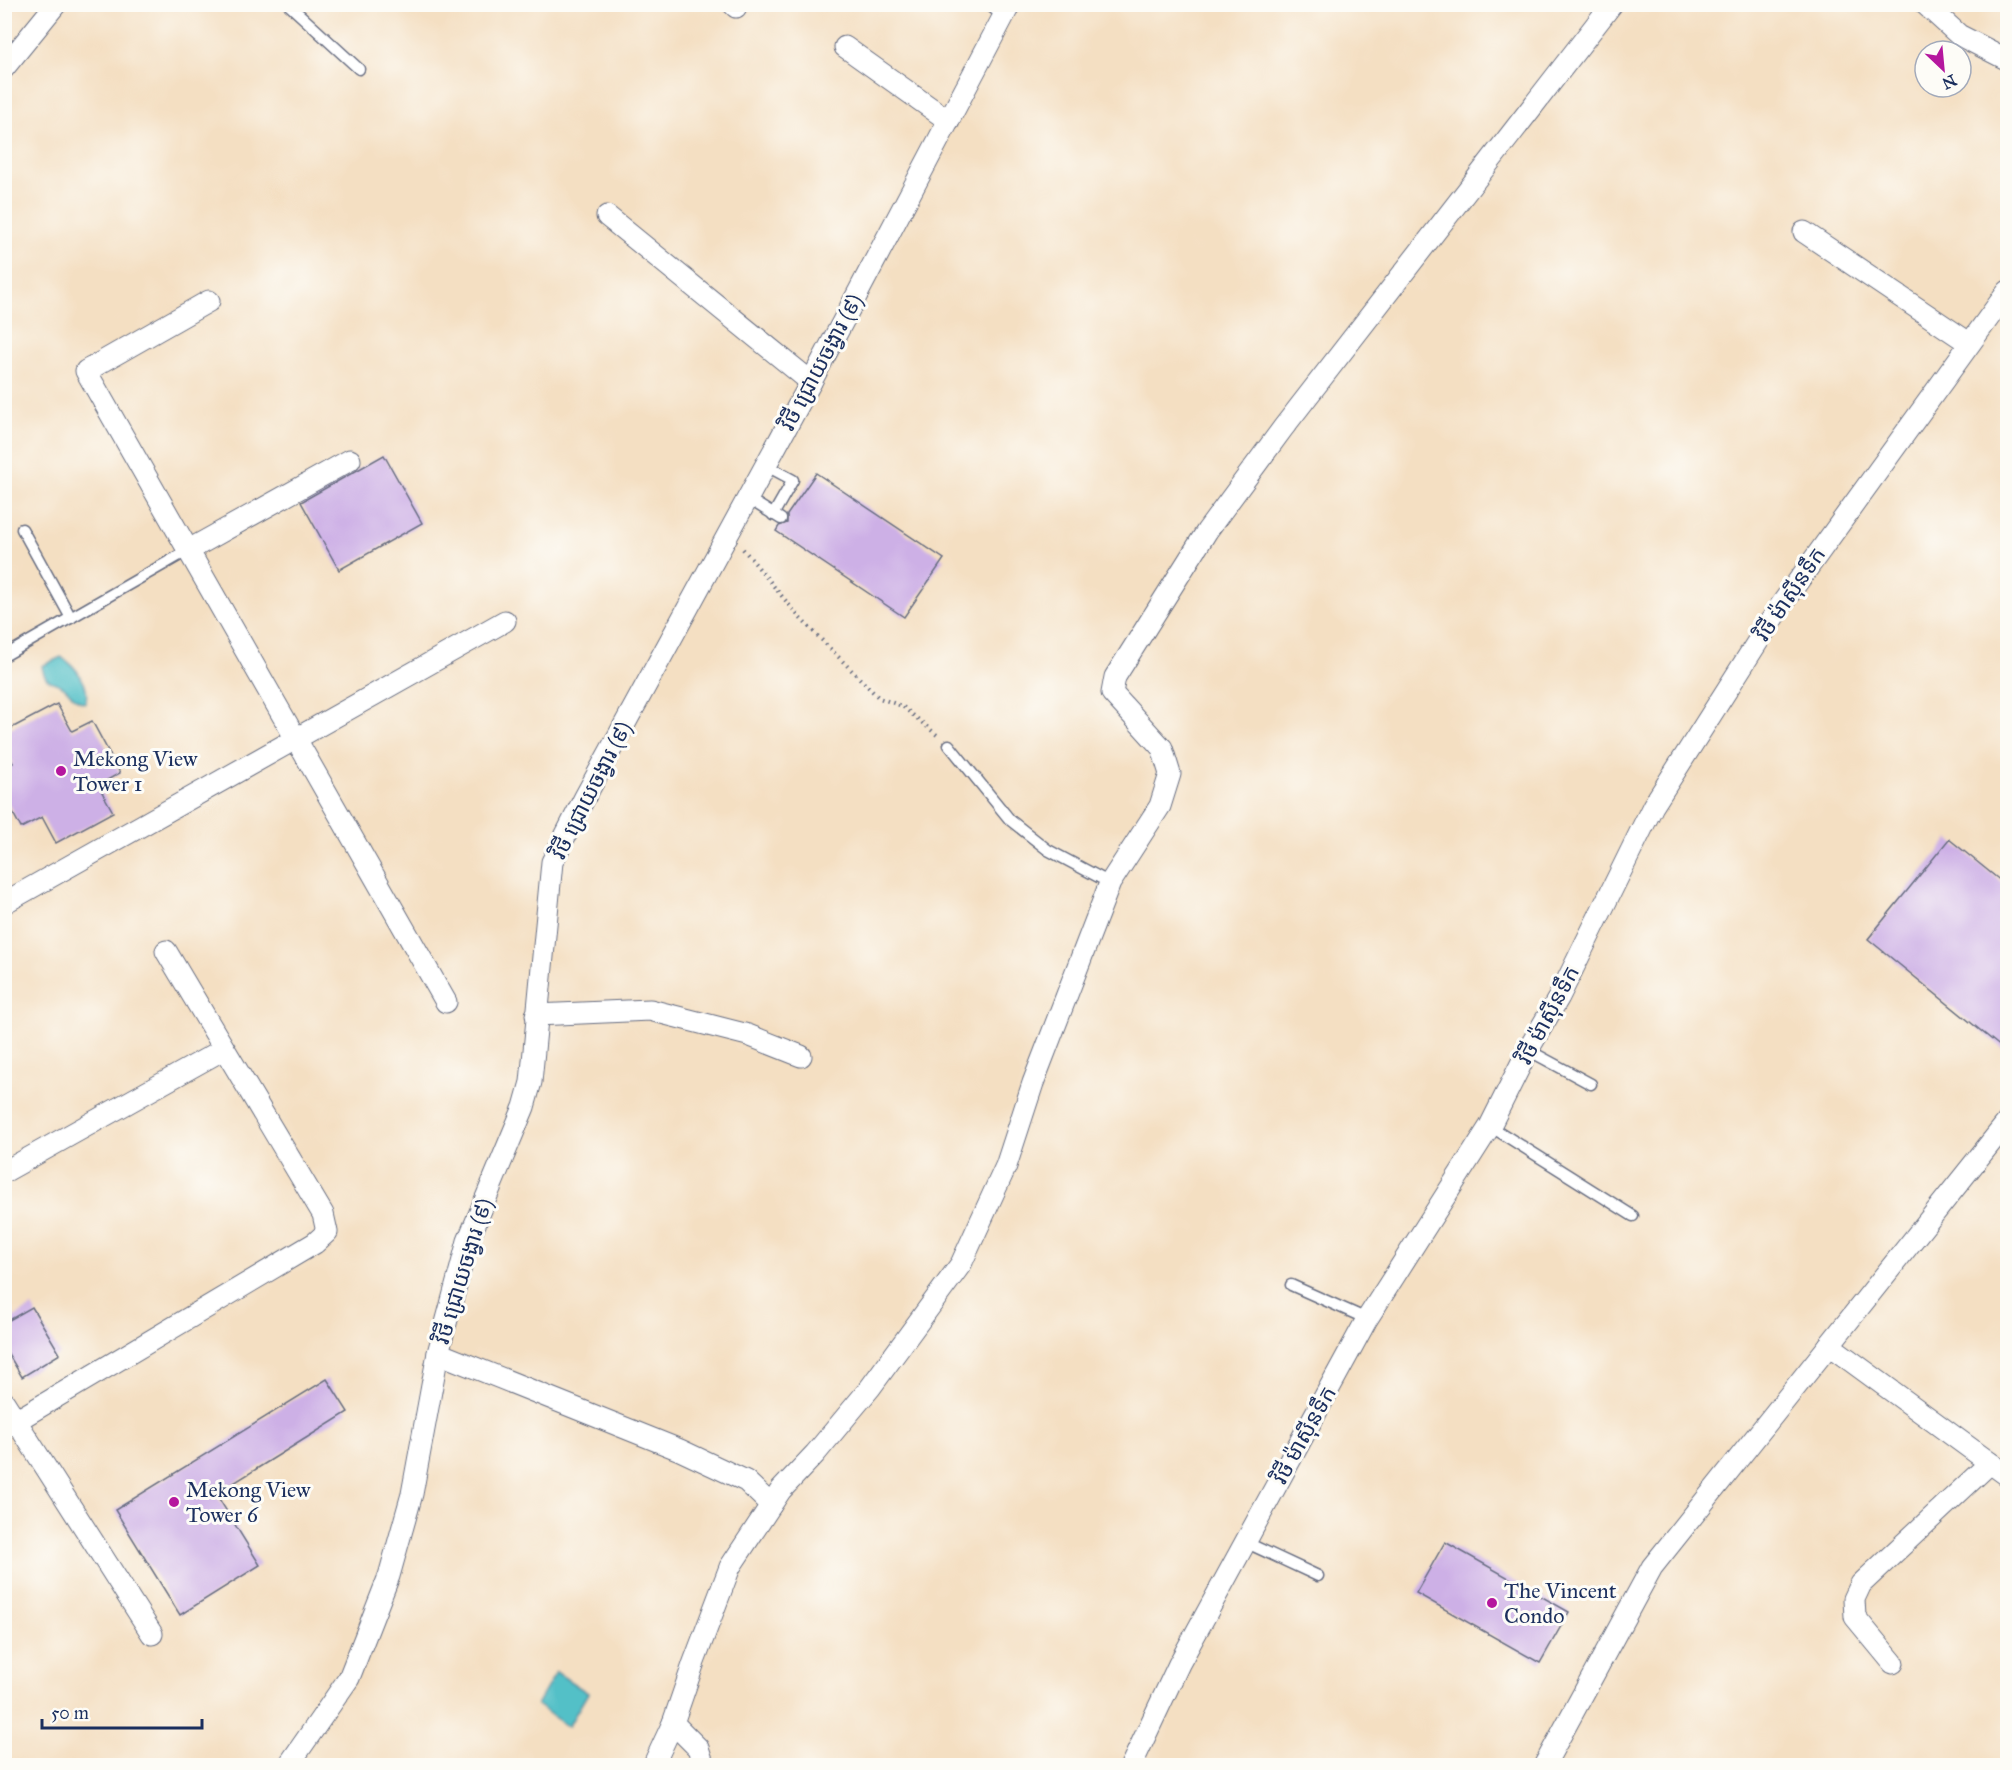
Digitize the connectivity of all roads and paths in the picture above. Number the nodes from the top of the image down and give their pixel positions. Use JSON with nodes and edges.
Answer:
{"nodes":[{"id":1,"x":56,"y":4,"type":"edge"},
{"id":2,"x":288,"y":4,"type":"edge"},
{"id":3,"x":1612,"y":4,"type":"edge"},
{"id":4,"x":1925,"y":4,"type":"edge"},
{"id":5,"x":1001,"y":9,"type":"edge"},
{"id":6,"x":845,"y":47,"type":"dead end"},
{"id":7,"x":7,"y":60,"type":"edge"},
{"id":8,"x":2007,"y":60,"type":"edge"},
{"id":9,"x":359,"y":69,"type":"dead end"},
{"id":10,"x":949,"y":121,"type":"junction"},
{"id":11,"x":607,"y":216,"type":"dead end"},
{"id":12,"x":1804,"y":232,"type":"dead end"},
{"id":13,"x":2007,"y":291,"type":"edge"},
{"id":14,"x":209,"y":301,"type":"dead end"},
{"id":15,"x":1969,"y":343,"type":"junction"},
{"id":16,"x":811,"y":382,"type":"junction"},
{"id":17,"x":350,"y":460,"type":"dead end"},
{"id":18,"x":765,"y":465,"type":"junction"},
{"id":19,"x":747,"y":498,"type":"junction"},
{"id":20,"x":22,"y":529,"type":"dead end"},
{"id":21,"x":728,"y":532,"type":"junction"},
{"id":22,"x":187,"y":551,"type":"junction"},
{"id":23,"x":71,"y":618,"type":"junction"},
{"id":24,"x":504,"y":621,"type":"dead end"},
{"id":25,"x":4,"y":656,"type":"edge"},
{"id":26,"x":295,"y":739,"type":"junction"},
{"id":27,"x":949,"y":745,"type":"joint"},
{"id":28,"x":1110,"y":883,"type":"junction"},
{"id":29,"x":4,"y":903,"type":"edge"},
{"id":30,"x":166,"y":951,"type":"dead end"},
{"id":31,"x":446,"y":1002,"type":"dead end"},
{"id":32,"x":536,"y":1015,"type":"junction"},
{"id":33,"x":224,"y":1049,"type":"junction"},
{"id":34,"x":1528,"y":1050,"type":"junction"},
{"id":35,"x":801,"y":1056,"type":"dead end"},
{"id":36,"x":1592,"y":1084,"type":"dead end"},
{"id":37,"x":2007,"y":1121,"type":"edge"},
{"id":38,"x":1490,"y":1126,"type":"junction"},
{"id":39,"x":4,"y":1172,"type":"edge"},
{"id":40,"x":1633,"y":1216,"type":"dead end"},
{"id":41,"x":1291,"y":1285,"type":"dead end"},
{"id":42,"x":1367,"y":1319,"type":"junction"},
{"id":43,"x":1829,"y":1345,"type":"junction"},
{"id":44,"x":438,"y":1353,"type":"junction"},
{"id":45,"x":4,"y":1402,"type":"edge"},
{"id":46,"x":11,"y":1425,"type":"edge"},
{"id":47,"x":1990,"y":1463,"type":"junction"},
{"id":48,"x":2007,"y":1476,"type":"edge"},
{"id":49,"x":771,"y":1505,"type":"junction"},
{"id":50,"x":1245,"y":1542,"type":"junction"},
{"id":51,"x":1318,"y":1576,"type":"dead end"},
{"id":52,"x":152,"y":1634,"type":"dead end"},
{"id":53,"x":1893,"y":1663,"type":"dead end"},
{"id":54,"x":673,"y":1723,"type":"junction"},
{"id":55,"x":288,"y":1766,"type":"edge"},
{"id":56,"x":653,"y":1766,"type":"edge"},
{"id":57,"x":704,"y":1766,"type":"edge"},
{"id":58,"x":1131,"y":1766,"type":"edge"},
{"id":59,"x":1544,"y":1766,"type":"edge"}],
"edges":[{"from":1,"to":7,"type":"street"},
{"from":2,"to":9,"type":"lane"},
{"from":3,"to":28,"type":"street"},
{"from":4,"to":8,"type":"street"},
{"from":5,"to":10,"type":"street","name":"វិថី ជ្រោយចង្វារ (៩)"},
{"from":6,"to":10,"type":"street"},
{"from":10,"to":16,"type":"street","name":"វិថី ជ្រោយចង្វារ (៩)"},
{"from":11,"to":16,"type":"street"},
{"from":12,"to":15,"type":"street"},
{"from":13,"to":15,"type":"street","name":"វិថី ម៉ាស៊ីនទឹក"},
{"from":14,"to":22,"type":"street"},
{"from":15,"to":34,"type":"street","name":"វិថី ម៉ាស៊ីនទឹក"},
{"from":16,"to":18,"type":"street","name":"វិថី ជ្រោយចង្វារ (៩)"},
{"from":17,"to":22,"type":"street"},
{"from":18,"to":19,"type":"street","name":"វិថី ជ្រោយចង្វារ (៩)"},
{"from":18,"to":19,"type":"lane"},
{"from":19,"to":21,"type":"street","name":"វិថី ជ្រោយចង្វារ (៩)"},
{"from":20,"to":23,"type":"lane"},
{"from":21,"to":27,"type":"path"},
{"from":21,"to":32,"type":"street","name":"វិថី ជ្រោយចង្វារ (៩)"},
{"from":22,"to":23,"type":"lane"},
{"from":22,"to":26,"type":"street"},
{"from":23,"to":25,"type":"lane"},
{"from":24,"to":26,"type":"street"},
{"from":26,"to":29,"type":"street"},
{"from":26,"to":31,"type":"street"},
{"from":27,"to":28,"type":"lane"},
{"from":28,"to":49,"type":"street"},
{"from":30,"to":33,"type":"street"},
{"from":32,"to":35,"type":"street"},
{"from":32,"to":44,"type":"street","name":"វិថី ជ្រោយចង្វារ (៩)"},
{"from":33,"to":39,"type":"street"},
{"from":33,"to":46,"type":"street"},
{"from":34,"to":36,"type":"lane"},
{"from":34,"to":38,"type":"street","name":"វិថី ម៉ាស៊ីនទឹក"},
{"from":37,"to":43,"type":"street"},
{"from":38,"to":40,"type":"lane"},
{"from":38,"to":42,"type":"street","name":"វិថី ម៉ាស៊ីនទឹក"},
{"from":41,"to":42,"type":"lane"},
{"from":42,"to":50,"type":"street","name":"វិថី ម៉ាស៊ីនទឹក"},
{"from":43,"to":47,"type":"street"},
{"from":43,"to":59,"type":"street"},
{"from":44,"to":49,"type":"street"},
{"from":44,"to":55,"type":"street","name":"វិថី ជ្រោយចង្វារ (៩)"},
{"from":45,"to":46,"type":"street"},
{"from":46,"to":52,"type":"street"},
{"from":47,"to":48,"type":"street"},
{"from":47,"to":53,"type":"street"},
{"from":49,"to":54,"type":"street"},
{"from":50,"to":51,"type":"lane"},
{"from":50,"to":58,"type":"street","name":"វិថី ម៉ាស៊ីនទឹក"},
{"from":54,"to":56,"type":"street"},
{"from":54,"to":57,"type":"street"}]}
